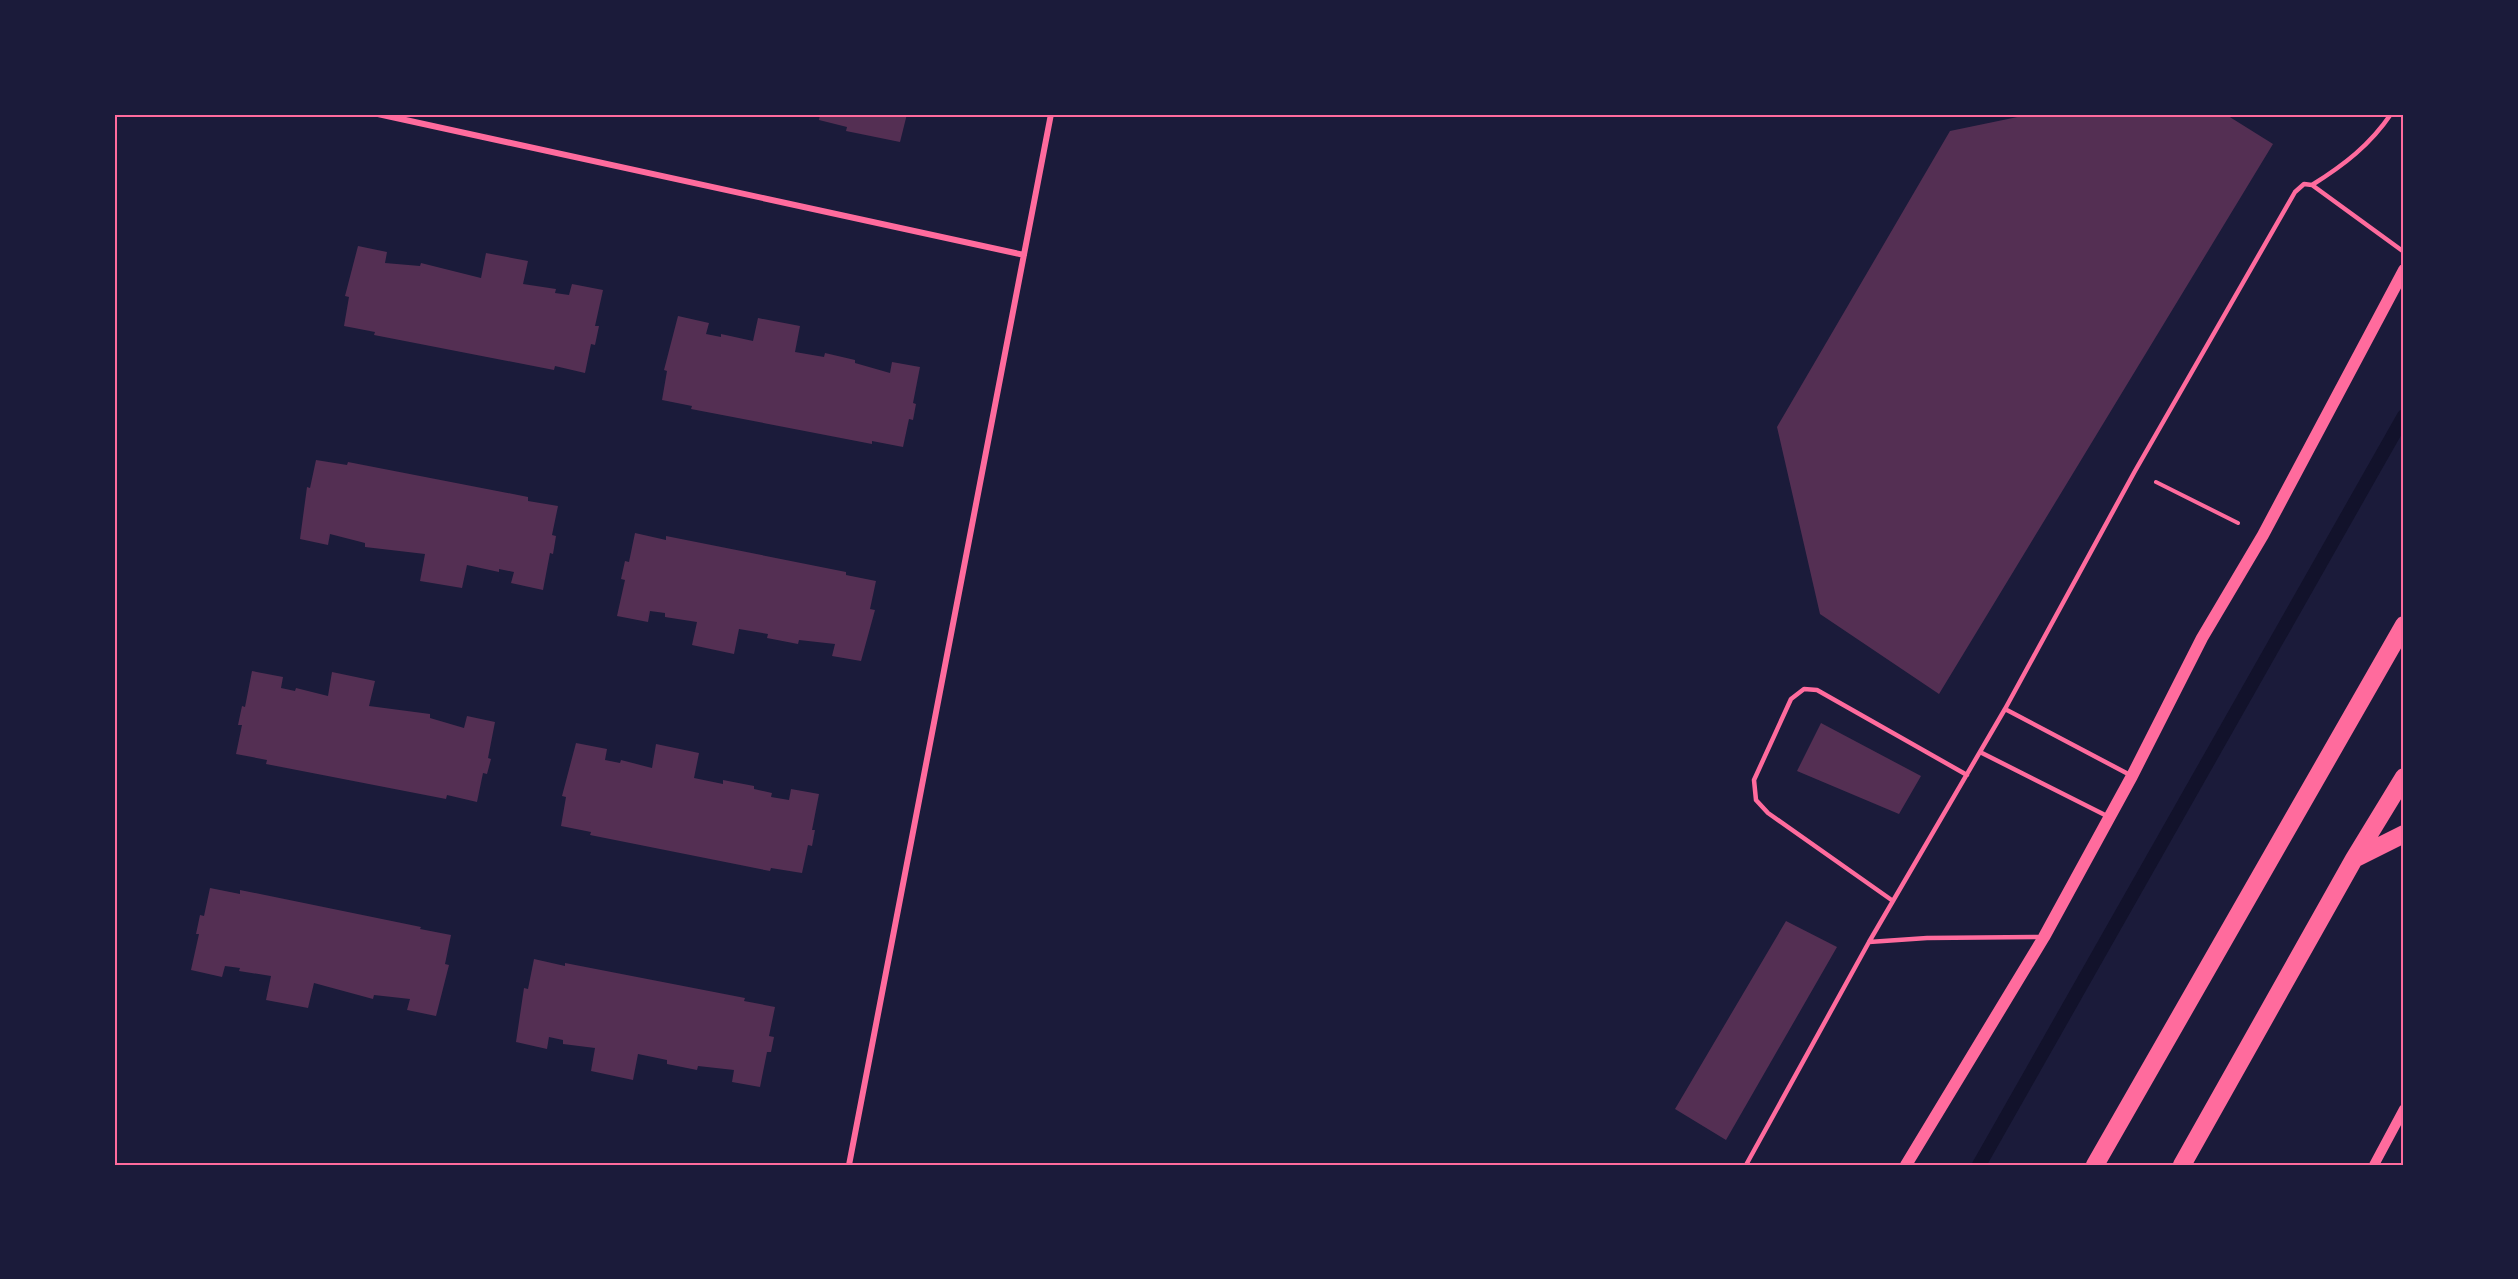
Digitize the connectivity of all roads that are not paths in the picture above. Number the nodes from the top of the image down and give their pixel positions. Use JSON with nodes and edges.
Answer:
{"nodes":[{"id":1,"x":378,"y":114,"type":"edge"},
{"id":2,"x":1051,"y":114,"type":"edge"},
{"id":3,"x":2391,"y":114,"type":"edge"},
{"id":4,"x":2312,"y":185,"type":"junction"},
{"id":5,"x":2404,"y":252,"type":"edge"},
{"id":6,"x":1024,"y":255,"type":"junction"},
{"id":7,"x":2404,"y":270,"type":"edge"},
{"id":8,"x":2404,"y":625,"type":"edge"},
{"id":9,"x":2005,"y":709,"type":"junction"},
{"id":10,"x":1980,"y":752,"type":"junction"},
{"id":11,"x":1967,"y":775,"type":"junction"},
{"id":12,"x":2132,"y":776,"type":"junction"},
{"id":13,"x":2404,"y":777,"type":"edge"},
{"id":14,"x":2110,"y":817,"type":"junction"},
{"id":15,"x":2404,"y":834,"type":"edge"},
{"id":16,"x":2354,"y":859,"type":"junction"},
{"id":17,"x":1893,"y":901,"type":"junction"},
{"id":18,"x":2044,"y":937,"type":"junction"},
{"id":19,"x":1869,"y":942,"type":"junction"},
{"id":20,"x":2404,"y":1109,"type":"edge"},
{"id":21,"x":849,"y":1165,"type":"edge"},
{"id":22,"x":1746,"y":1165,"type":"edge"},
{"id":23,"x":1906,"y":1165,"type":"edge"},
{"id":24,"x":2095,"y":1165,"type":"edge"},
{"id":25,"x":2182,"y":1165,"type":"edge"},
{"id":26,"x":2374,"y":1165,"type":"edge"}],
"edges":[{"from":1,"to":6,"type":"street"},
{"from":2,"to":6,"type":"street"},
{"from":3,"to":4,"type":"lane"},
{"from":4,"to":5,"type":"lane"},
{"from":4,"to":9,"type":"lane"},
{"from":6,"to":21,"type":"street"},
{"from":7,"to":12,"type":"main road"},
{"from":8,"to":24,"type":"highway"},
{"from":9,"to":10,"type":"lane"},
{"from":9,"to":12,"type":"lane"},
{"from":10,"to":11,"type":"lane"},
{"from":10,"to":14,"type":"lane"},
{"from":11,"to":17,"type":"lane"},
{"from":11,"to":17,"type":"lane"},
{"from":12,"to":14,"type":"main road"},
{"from":13,"to":16,"type":"highway"},
{"from":14,"to":18,"type":"main road"},
{"from":15,"to":16,"type":"highway"},
{"from":16,"to":25,"type":"highway"},
{"from":17,"to":19,"type":"lane"},
{"from":18,"to":19,"type":"lane"},
{"from":18,"to":23,"type":"main road"},
{"from":19,"to":22,"type":"lane"},
{"from":20,"to":26,"type":"street"}]}
